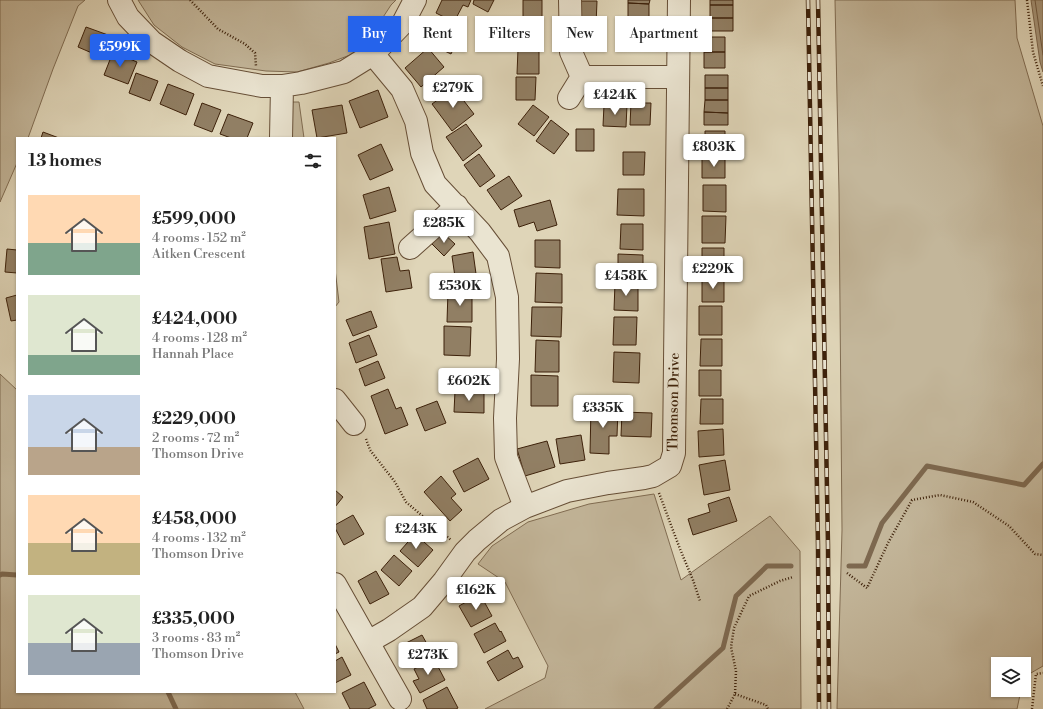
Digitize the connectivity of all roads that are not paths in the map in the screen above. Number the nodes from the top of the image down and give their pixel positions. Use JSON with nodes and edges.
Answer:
{"nodes":[{"id":1,"x":119,"y":0,"type":"edge"},
{"id":2,"x":415,"y":0,"type":"edge"},
{"id":3,"x":570,"y":0,"type":"edge"},
{"id":4,"x":679,"y":0,"type":"edge"},
{"id":5,"x":373,"y":54,"type":"junction"},
{"id":6,"x":582,"y":77,"type":"junction"},
{"id":7,"x":678,"y":77,"type":"junction"},
{"id":8,"x":272,"y":86,"type":"junction"},
{"id":9,"x":569,"y":98,"type":"dead end"},
{"id":10,"x":281,"y":137,"type":"edge"},
{"id":11,"x":457,"y":206,"type":"junction"},
{"id":12,"x":410,"y":248,"type":"dead end"},
{"id":13,"x":336,"y":401,"type":"edge"},
{"id":14,"x":354,"y":424,"type":"road end"},
{"id":15,"x":525,"y":507,"type":"junction"},
{"id":16,"x":336,"y":586,"type":"edge"},
{"id":17,"x":368,"y":642,"type":"junction"},
{"id":18,"x":400,"y":699,"type":"dead end"}],
"edges":[{"from":1,"to":8,"type":"street"},
{"from":2,"to":5,"type":"street"},
{"from":3,"to":6,"type":"street"},
{"from":4,"to":7,"type":"street","name":"Thomson Drive"},
{"from":5,"to":8,"type":"street"},
{"from":5,"to":11,"type":"street"},
{"from":6,"to":7,"type":"street"},
{"from":6,"to":9,"type":"street"},
{"from":7,"to":15,"type":"street","name":"Thomson Drive"},
{"from":8,"to":10,"type":"street"},
{"from":11,"to":12,"type":"street"},
{"from":11,"to":15,"type":"street"},
{"from":13,"to":14,"type":"street"},
{"from":15,"to":17,"type":"street","name":"Thomson Drive"},
{"from":16,"to":17,"type":"street"},
{"from":17,"to":18,"type":"street"}]}
